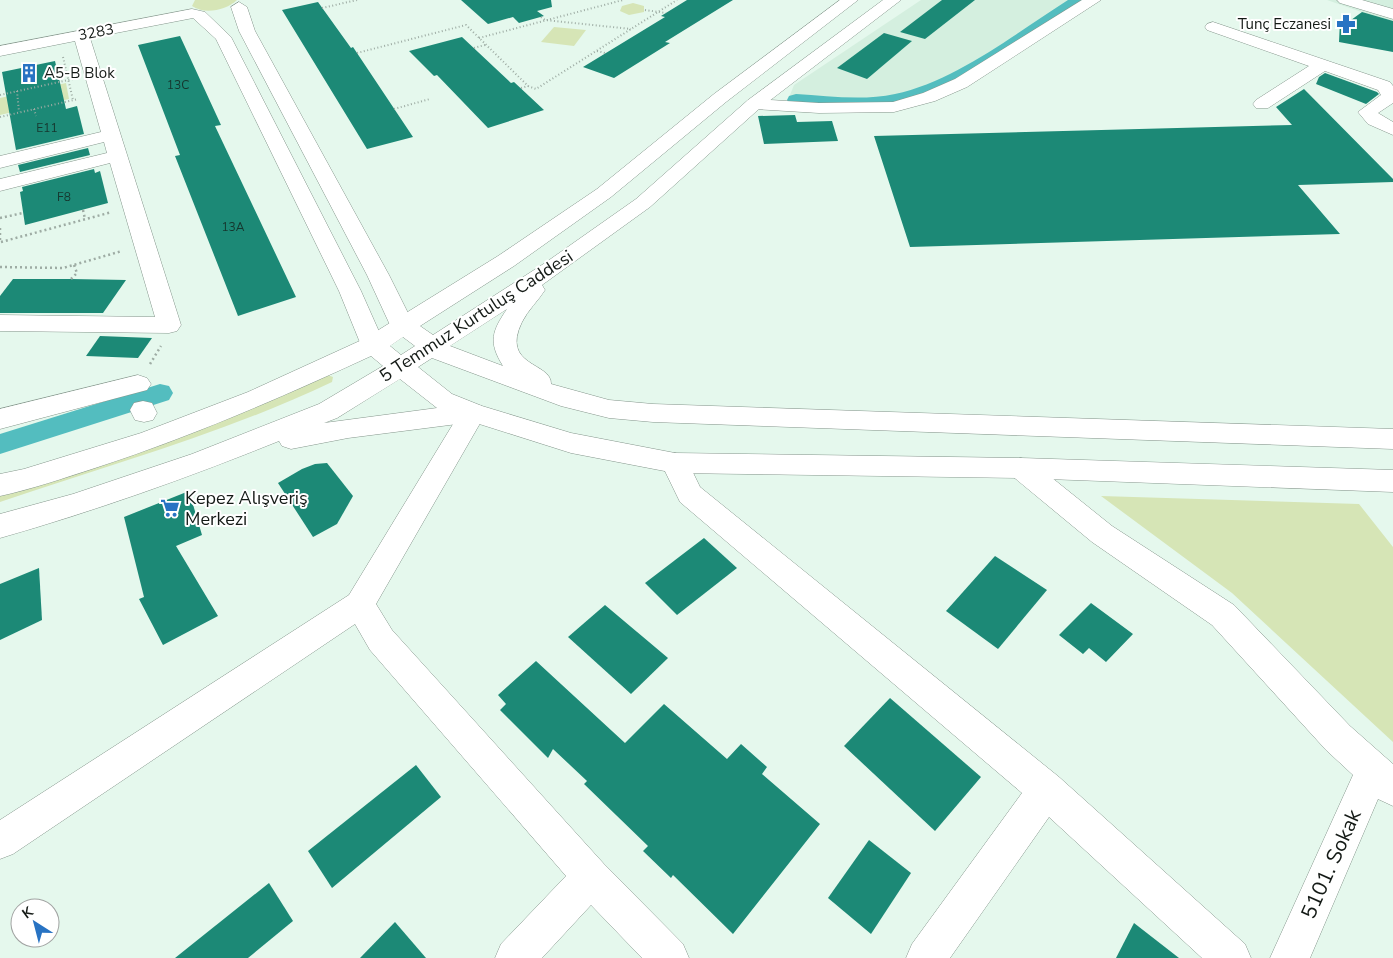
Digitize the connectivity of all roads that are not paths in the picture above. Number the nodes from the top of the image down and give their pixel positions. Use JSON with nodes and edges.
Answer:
{"nodes":[{"id":1,"x":182,"y":0,"type":"edge"},
{"id":2,"x":850,"y":0,"type":"edge"},
{"id":3,"x":893,"y":0,"type":"edge"},
{"id":4,"x":1093,"y":0,"type":"edge"},
{"id":5,"x":1345,"y":0,"type":"edge"},
{"id":6,"x":227,"y":9,"type":"edge"},
{"id":7,"x":1393,"y":14,"type":"edge"},
{"id":8,"x":1213,"y":27,"type":"dead end"},
{"id":9,"x":81,"y":35,"type":"junction"},
{"id":10,"x":0,"y":44,"type":"edge"},
{"id":11,"x":0,"y":51,"type":"edge"},
{"id":12,"x":1324,"y":64,"type":"junction"},
{"id":13,"x":754,"y":104,"type":"junction"},
{"id":14,"x":1262,"y":104,"type":"dead end"},
{"id":15,"x":1393,"y":129,"type":"edge"},
{"id":16,"x":110,"y":136,"type":"junction"},
{"id":17,"x":117,"y":156,"type":"junction"},
{"id":18,"x":0,"y":162,"type":"edge"},
{"id":19,"x":0,"y":185,"type":"edge"},
{"id":20,"x":553,"y":268,"type":"junction"},
{"id":21,"x":0,"y":323,"type":"edge"},
{"id":22,"x":402,"y":325,"type":"junction"},
{"id":23,"x":373,"y":345,"type":"junction"},
{"id":24,"x":434,"y":347,"type":"junction"},
{"id":25,"x":400,"y":368,"type":"junction"},
{"id":26,"x":138,"y":384,"type":"road end"},
{"id":27,"x":561,"y":398,"type":"junction"},
{"id":28,"x":473,"y":412,"type":"junction"},
{"id":29,"x":0,"y":419,"type":"edge"},
{"id":30,"x":1393,"y":439,"type":"edge"},
{"id":31,"x":202,"y":461,"type":"junction"},
{"id":32,"x":675,"y":463,"type":"junction"},
{"id":33,"x":1021,"y":468,"type":"junction"},
{"id":34,"x":1393,"y":481,"type":"edge"},
{"id":35,"x":8,"y":482,"type":"edge"},
{"id":36,"x":0,"y":526,"type":"edge"},
{"id":37,"x":360,"y":604,"type":"junction"},
{"id":38,"x":1383,"y":779,"type":"edge"},
{"id":39,"x":1046,"y":790,"type":"junction"},
{"id":40,"x":0,"y":841,"type":"edge"},
{"id":41,"x":591,"y":877,"type":"junction"},
{"id":42,"x":515,"y":958,"type":"edge"},
{"id":43,"x":669,"y":958,"type":"edge"},
{"id":44,"x":926,"y":958,"type":"edge"},
{"id":45,"x":1231,"y":958,"type":"edge"},
{"id":46,"x":1290,"y":958,"type":"edge"}],
"edges":[{"from":1,"to":6,"type":"street"},
{"from":1,"to":10,"type":"street","name":"3283"},
{"from":2,"to":22,"type":"street","name":"5 Temmuz Kurtuluş Caddesi"},
{"from":3,"to":13,"type":"street","name":"5 Temmuz Kurtuluş Caddesi"},
{"from":4,"to":13,"type":"street"},
{"from":5,"to":7,"type":"street"},
{"from":6,"to":9,"type":"street","name":"3283"},
{"from":6,"to":22,"type":"street"},
{"from":6,"to":23,"type":"street"},
{"from":8,"to":12,"type":"street"},
{"from":9,"to":11,"type":"street","name":"3283"},
{"from":9,"to":16,"type":"street"},
{"from":12,"to":14,"type":"street"},
{"from":12,"to":15,"type":"street"},
{"from":13,"to":20,"type":"street","name":"5 Temmuz Kurtuluş Caddesi"},
{"from":16,"to":17,"type":"street"},
{"from":16,"to":18,"type":"street"},
{"from":17,"to":19,"type":"street"},
{"from":17,"to":21,"type":"street"},
{"from":20,"to":24,"type":"street","name":"5 Temmuz Kurtuluş Caddesi"},
{"from":20,"to":27,"type":"street"},
{"from":22,"to":23,"type":"street","name":"5 Temmuz Kurtuluş Caddesi"},
{"from":22,"to":24,"type":"street"},
{"from":23,"to":25,"type":"street"},
{"from":23,"to":35,"type":"street","name":"5 Temmuz Kurtuluş Caddesi"},
{"from":24,"to":25,"type":"street","name":"5 Temmuz Kurtuluş Caddesi"},
{"from":24,"to":27,"type":"street"},
{"from":25,"to":28,"type":"street"},
{"from":25,"to":31,"type":"street","name":"5 Temmuz Kurtuluş Caddesi"},
{"from":26,"to":29,"type":"street"},
{"from":27,"to":30,"type":"street"},
{"from":28,"to":31,"type":"street"},
{"from":28,"to":32,"type":"street"},
{"from":28,"to":37,"type":"street"},
{"from":31,"to":36,"type":"street","name":"5 Temmuz Kurtuluş Caddesi"},
{"from":32,"to":33,"type":"street"},
{"from":32,"to":39,"type":"street"},
{"from":33,"to":34,"type":"street"},
{"from":33,"to":38,"type":"street"},
{"from":37,"to":40,"type":"street"},
{"from":37,"to":41,"type":"street"},
{"from":38,"to":46,"type":"street","name":"5101. Sokak"},
{"from":39,"to":44,"type":"street"},
{"from":39,"to":45,"type":"street"},
{"from":41,"to":42,"type":"street"},
{"from":41,"to":43,"type":"street"}]}
